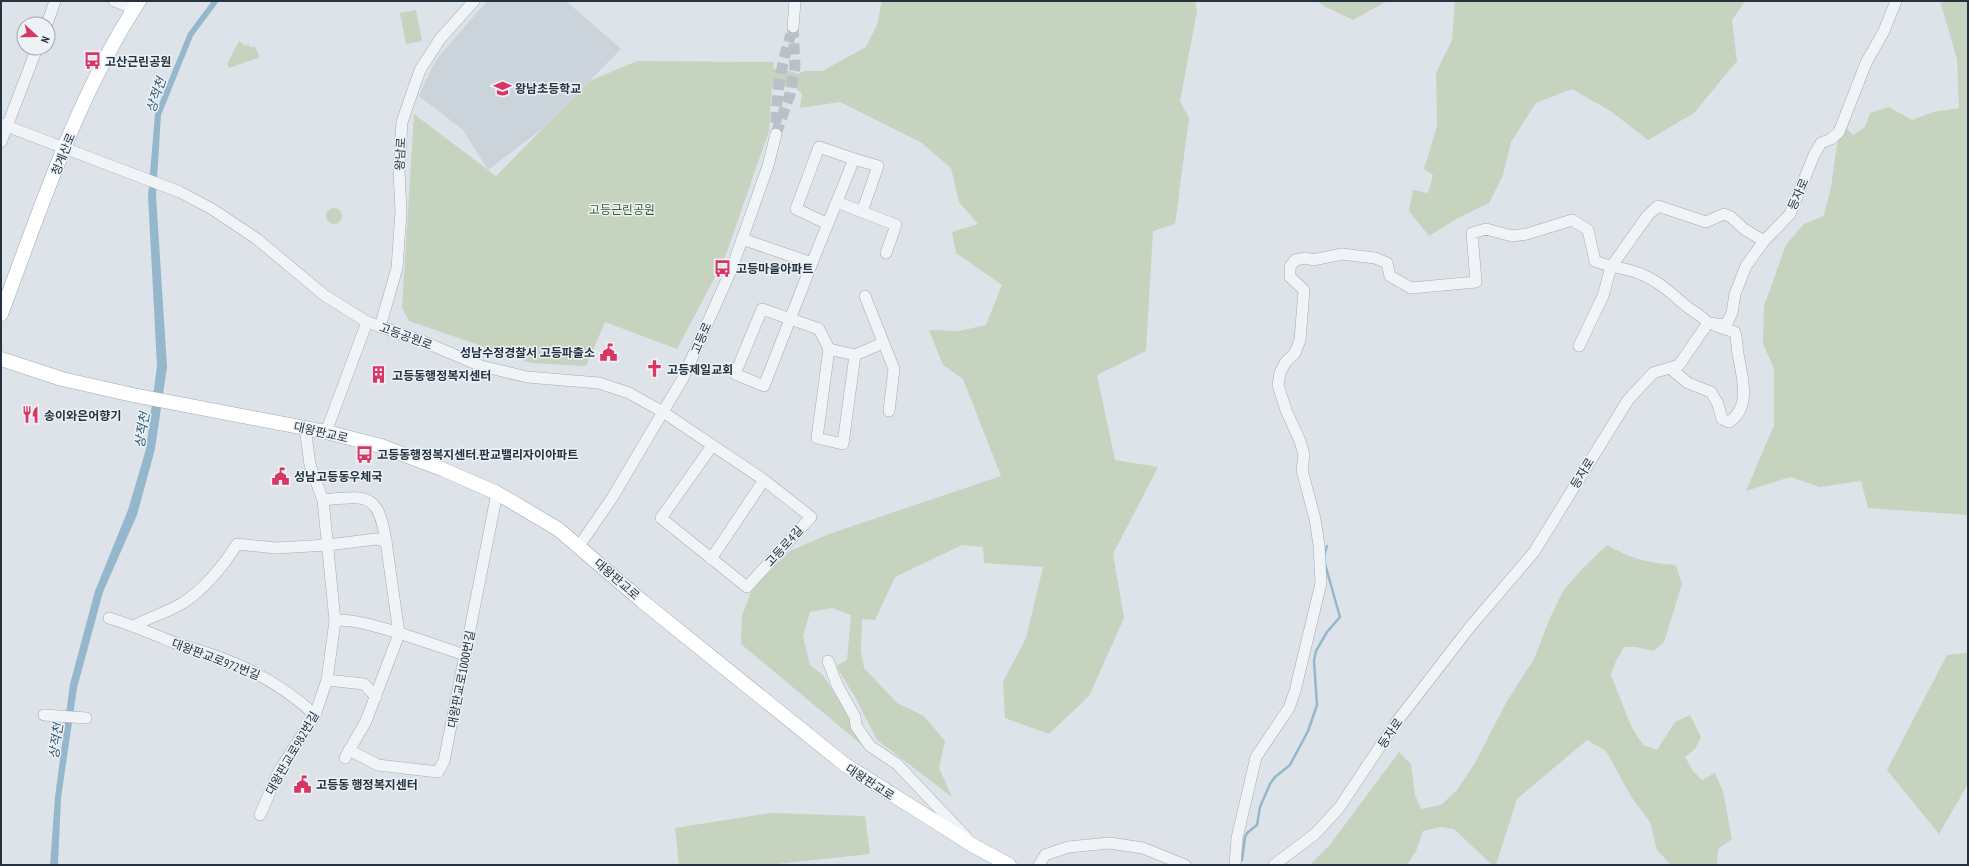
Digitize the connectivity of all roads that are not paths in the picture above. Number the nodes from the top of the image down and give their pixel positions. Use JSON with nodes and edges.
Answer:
{"nodes":[{"id":1,"x":55,"y":1,"type":"edge"},
{"id":2,"x":114,"y":1,"type":"edge"},
{"id":3,"x":474,"y":1,"type":"edge"},
{"id":4,"x":795,"y":1,"type":"edge"},
{"id":5,"x":1896,"y":1,"type":"edge"},
{"id":6,"x":137,"y":5,"type":"edge"},
{"id":7,"x":49,"y":16,"type":"edge"},
{"id":8,"x":793,"y":27,"type":"tunnel mouth"},
{"id":9,"x":34,"y":56,"type":"edge"},
{"id":10,"x":4,"y":126,"type":"edge"},
{"id":11,"x":776,"y":134,"type":"tunnel mouth"},
{"id":12,"x":1,"y":142,"type":"edge"},
{"id":13,"x":64,"y":150,"type":"junction"},
{"id":14,"x":854,"y":159,"type":"junction"},
{"id":15,"x":842,"y":204,"type":"dead end"},
{"id":16,"x":862,"y":212,"type":"junction"},
{"id":17,"x":828,"y":224,"type":"junction"},
{"id":18,"x":742,"y":239,"type":"junction"},
{"id":19,"x":1764,"y":241,"type":"junction"},
{"id":20,"x":886,"y":253,"type":"dead end"},
{"id":21,"x":812,"y":263,"type":"junction"},
{"id":22,"x":1611,"y":267,"type":"junction"},
{"id":23,"x":865,"y":296,"type":"dead end"},
{"id":24,"x":1,"y":314,"type":"edge"},
{"id":25,"x":790,"y":319,"type":"junction"},
{"id":26,"x":367,"y":322,"type":"junction"},
{"id":27,"x":1708,"y":324,"type":"junction"},
{"id":28,"x":380,"y":327,"type":"junction"},
{"id":29,"x":883,"y":343,"type":"junction"},
{"id":30,"x":1579,"y":346,"type":"dead end"},
{"id":31,"x":828,"y":349,"type":"junction"},
{"id":32,"x":855,"y":355,"type":"junction"},
{"id":33,"x":1,"y":359,"type":"edge"},
{"id":34,"x":1671,"y":369,"type":"junction"},
{"id":35,"x":889,"y":411,"type":"dead end"},
{"id":36,"x":663,"y":412,"type":"junction"},
{"id":37,"x":305,"y":428,"type":"junction"},
{"id":38,"x":326,"y":432,"type":"junction"},
{"id":39,"x":712,"y":446,"type":"junction"},
{"id":40,"x":764,"y":480,"type":"junction"},
{"id":41,"x":497,"y":493,"type":"junction"},
{"id":42,"x":323,"y":500,"type":"junction"},
{"id":43,"x":386,"y":541,"type":"junction"},
{"id":44,"x":328,"y":545,"type":"junction"},
{"id":45,"x":579,"y":546,"type":"junction"},
{"id":46,"x":711,"y":559,"type":"junction"},
{"id":47,"x":109,"y":618,"type":"dead end"},
{"id":48,"x":335,"y":621,"type":"junction"},
{"id":49,"x":134,"y":626,"type":"junction"},
{"id":50,"x":399,"y":634,"type":"junction"},
{"id":51,"x":465,"y":654,"type":"junction"},
{"id":52,"x":828,"y":661,"type":"dead end"},
{"id":53,"x":327,"y":680,"type":"junction"},
{"id":54,"x":376,"y":697,"type":"junction"},
{"id":55,"x":47,"y":714,"type":"dead end"},
{"id":56,"x":315,"y":715,"type":"junction"},
{"id":57,"x":84,"y":718,"type":"dead end"},
{"id":58,"x":260,"y":815,"type":"dead end"},
{"id":59,"x":974,"y":846,"type":"junction"},
{"id":60,"x":1009,"y":865,"type":"edge"},
{"id":61,"x":1039,"y":865,"type":"edge"},
{"id":62,"x":1185,"y":865,"type":"edge"},
{"id":63,"x":1235,"y":865,"type":"edge"},
{"id":64,"x":1274,"y":865,"type":"edge"}],
"edges":[{"from":1,"to":7,"type":"street"},
{"from":2,"to":6,"type":"street"},
{"from":3,"to":28,"type":"street","name":"왕남로"},
{"from":4,"to":8,"type":"street"},
{"from":5,"to":19,"type":"street","name":"등자로"},
{"from":6,"to":13,"type":"main road","name":"청계산로"},
{"from":9,"to":10,"type":"street"},
{"from":10,"to":12,"type":"street"},
{"from":10,"to":13,"type":"street"},
{"from":11,"to":18,"type":"street","name":"고등로"},
{"from":13,"to":24,"type":"main road","name":"청계산로"},
{"from":13,"to":26,"type":"street","name":"고등공원로"},
{"from":14,"to":16,"type":"street"},
{"from":14,"to":17,"type":"street"},
{"from":14,"to":17,"type":"street"},
{"from":15,"to":16,"type":"street"},
{"from":16,"to":20,"type":"street"},
{"from":17,"to":21,"type":"street"},
{"from":18,"to":21,"type":"street"},
{"from":18,"to":36,"type":"street","name":"고등로"},
{"from":19,"to":22,"type":"street"},
{"from":19,"to":27,"type":"street","name":"등자로"},
{"from":21,"to":25,"type":"street"},
{"from":22,"to":27,"type":"street"},
{"from":22,"to":30,"type":"street"},
{"from":22,"to":63,"type":"street"},
{"from":23,"to":29,"type":"street"},
{"from":25,"to":25,"type":"street"},
{"from":25,"to":31,"type":"street"},
{"from":26,"to":28,"type":"street","name":"고등공원로"},
{"from":26,"to":38,"type":"street"},
{"from":27,"to":34,"type":"street","name":"등자로"},
{"from":27,"to":34,"type":"street"},
{"from":28,"to":36,"type":"street","name":"고등공원로"},
{"from":29,"to":32,"type":"street"},
{"from":29,"to":35,"type":"street"},
{"from":31,"to":32,"type":"street"},
{"from":31,"to":32,"type":"street"},
{"from":33,"to":37,"type":"main road","name":"대왕판교로"},
{"from":34,"to":64,"type":"street","name":"등자로"},
{"from":36,"to":39,"type":"street","name":"고등로4길"},
{"from":36,"to":45,"type":"street","name":"고등로"},
{"from":37,"to":38,"type":"main road","name":"대왕판교로"},
{"from":37,"to":42,"type":"street","name":"대왕판교로982번길"},
{"from":38,"to":41,"type":"main road","name":"대왕판교로"},
{"from":39,"to":40,"type":"street","name":"고등로4길"},
{"from":39,"to":46,"type":"street","name":"고등로4길"},
{"from":40,"to":46,"type":"street"},
{"from":40,"to":46,"type":"street","name":"고등로4길"},
{"from":41,"to":45,"type":"main road","name":"대왕판교로"},
{"from":41,"to":51,"type":"street","name":"대왕판교로1000번길"},
{"from":42,"to":43,"type":"street"},
{"from":42,"to":44,"type":"street","name":"대왕판교로982번길"},
{"from":43,"to":44,"type":"street"},
{"from":43,"to":50,"type":"street"},
{"from":44,"to":48,"type":"street","name":"대왕판교로982번길"},
{"from":44,"to":49,"type":"street"},
{"from":45,"to":59,"type":"main road","name":"대왕판교로"},
{"from":47,"to":49,"type":"street","name":"대왕판교로972번길"},
{"from":48,"to":50,"type":"street"},
{"from":48,"to":53,"type":"street","name":"대왕판교로982번길"},
{"from":49,"to":56,"type":"street","name":"대왕판교로972번길"},
{"from":50,"to":51,"type":"street"},
{"from":50,"to":54,"type":"street"},
{"from":51,"to":54,"type":"street","name":"대왕판교로1000번길"},
{"from":52,"to":59,"type":"street"},
{"from":53,"to":54,"type":"street"},
{"from":53,"to":56,"type":"street","name":"대왕판교로982번길"},
{"from":55,"to":57,"type":"street"},
{"from":56,"to":58,"type":"street","name":"대왕판교로982번길"},
{"from":59,"to":60,"type":"main road","name":"대왕판교로"},
{"from":61,"to":62,"type":"street"}]}
